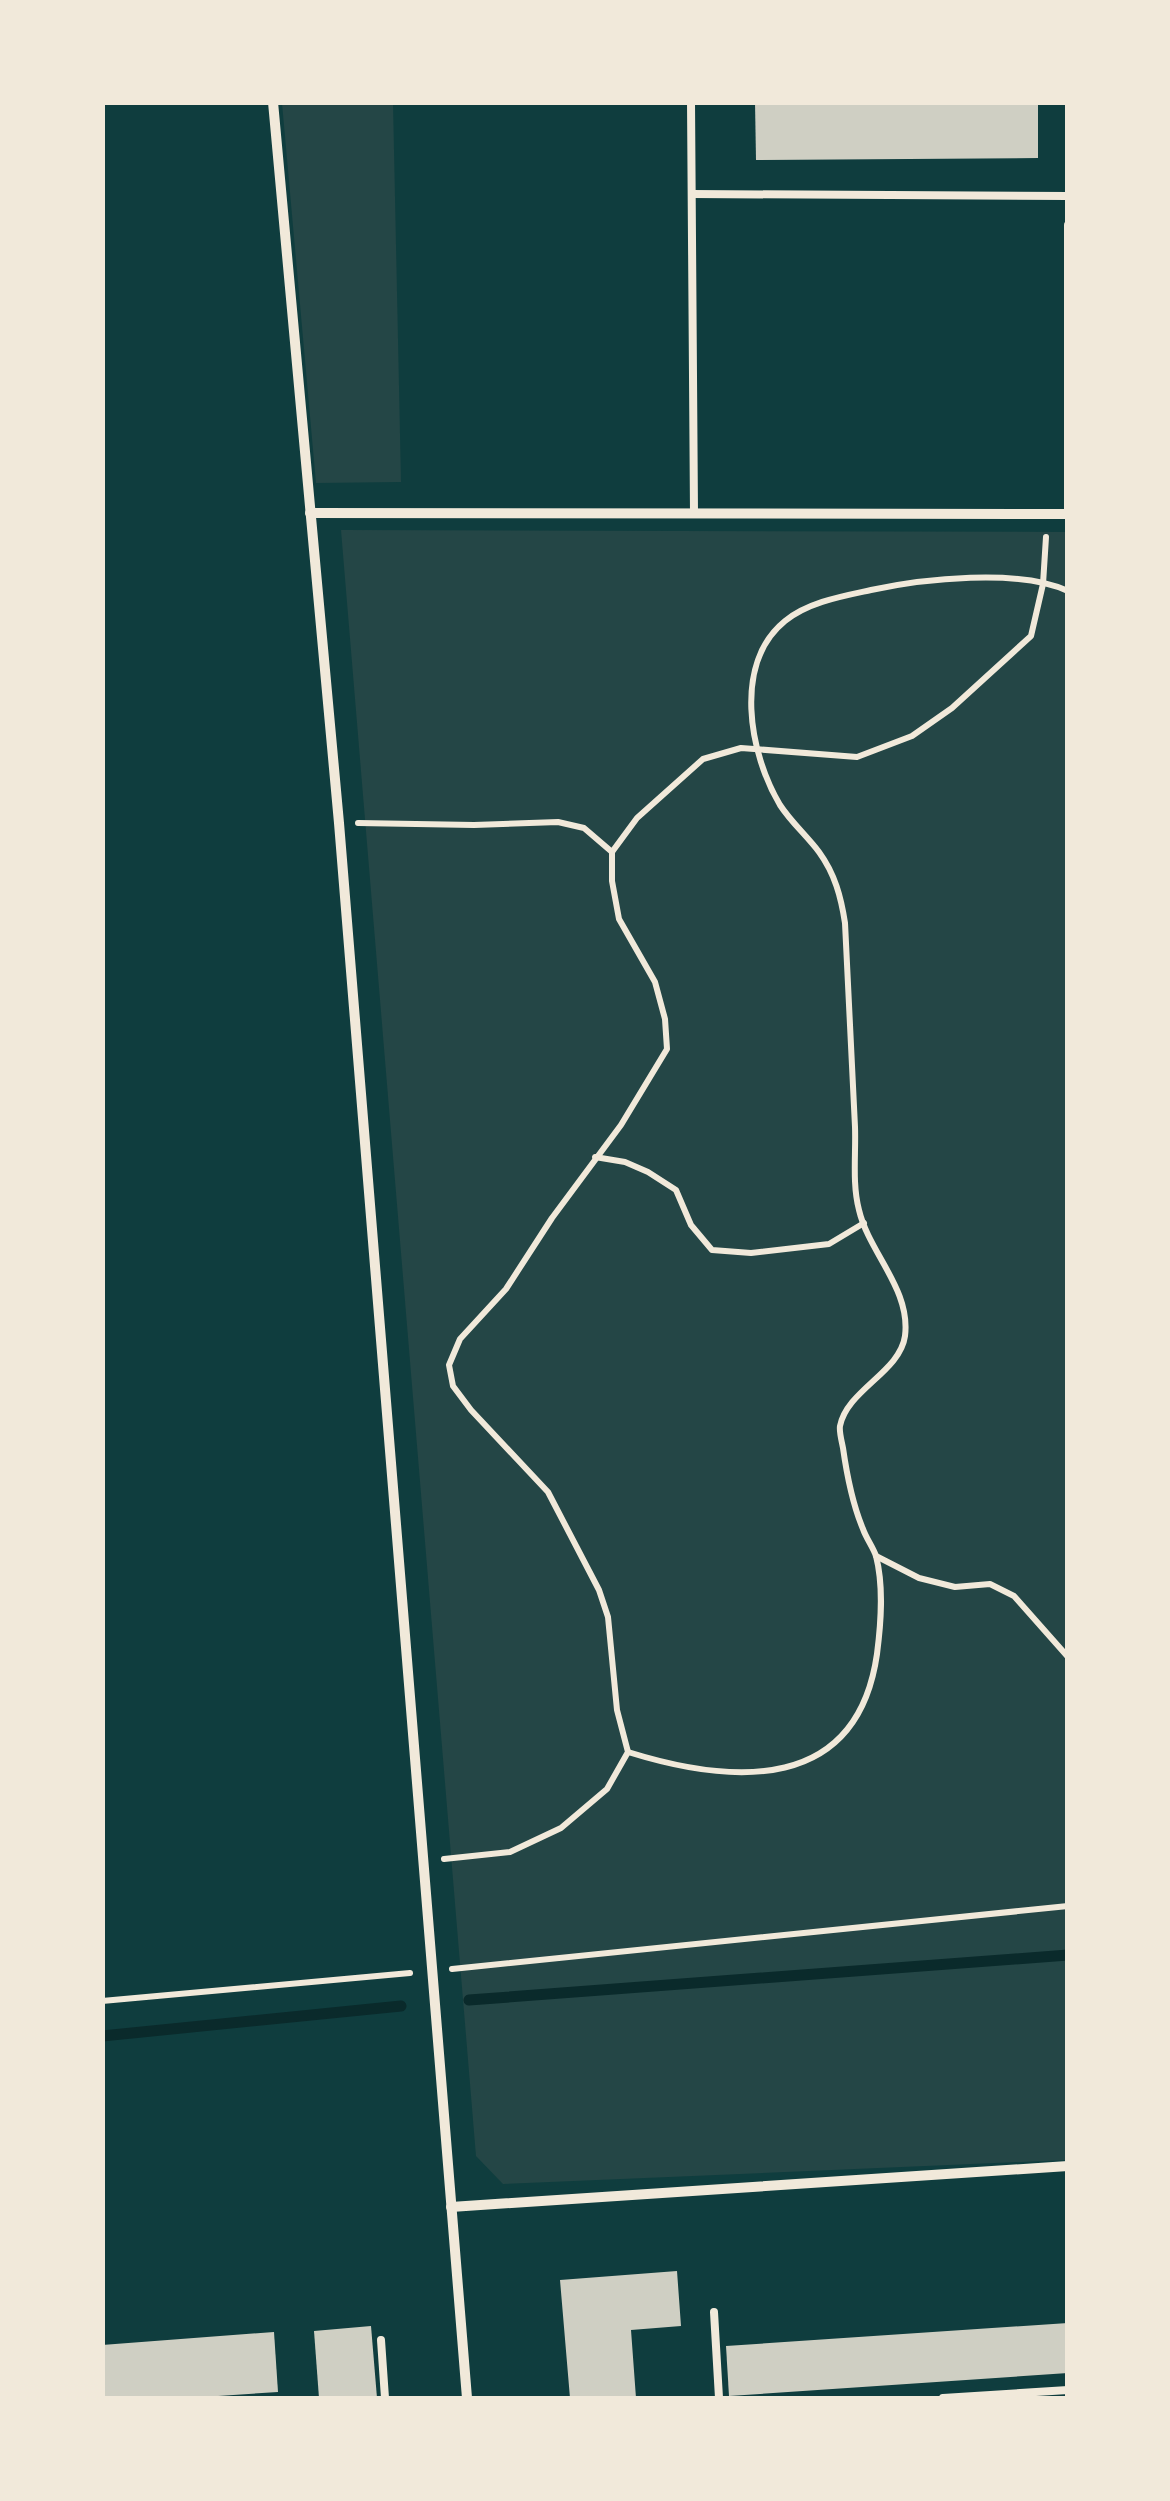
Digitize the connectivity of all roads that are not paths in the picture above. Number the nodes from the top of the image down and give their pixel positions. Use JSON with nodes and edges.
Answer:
{"nodes":[{"id":1,"x":273,"y":102,"type":"edge"},
{"id":2,"x":691,"y":102,"type":"edge"},
{"id":3,"x":692,"y":194,"type":"junction"},
{"id":4,"x":1068,"y":196,"type":"edge"},
{"id":5,"x":1068,"y":225,"type":"edge"},
{"id":6,"x":310,"y":513,"type":"junction"},
{"id":7,"x":694,"y":513,"type":"junction"},
{"id":8,"x":1068,"y":513,"type":"edge"},
{"id":9,"x":1068,"y":2166,"type":"edge"},
{"id":10,"x":451,"y":2207,"type":"junction"},
{"id":11,"x":714,"y":2312,"type":"dead end"},
{"id":12,"x":381,"y":2340,"type":"dead end"},
{"id":13,"x":1068,"y":2390,"type":"edge"},
{"id":14,"x":386,"y":2398,"type":"edge"},
{"id":15,"x":467,"y":2398,"type":"edge"},
{"id":16,"x":718,"y":2398,"type":"edge"},
{"id":17,"x":943,"y":2398,"type":"edge"}],
"edges":[{"from":1,"to":6,"type":"street"},
{"from":2,"to":3,"type":"lane"},
{"from":3,"to":4,"type":"lane"},
{"from":3,"to":7,"type":"lane"},
{"from":5,"to":8,"type":"lane"},
{"from":6,"to":7,"type":"street"},
{"from":6,"to":10,"type":"street"},
{"from":7,"to":8,"type":"street"},
{"from":9,"to":10,"type":"street"},
{"from":10,"to":15,"type":"street"},
{"from":11,"to":16,"type":"lane"},
{"from":12,"to":14,"type":"lane"},
{"from":13,"to":17,"type":"lane"}]}
